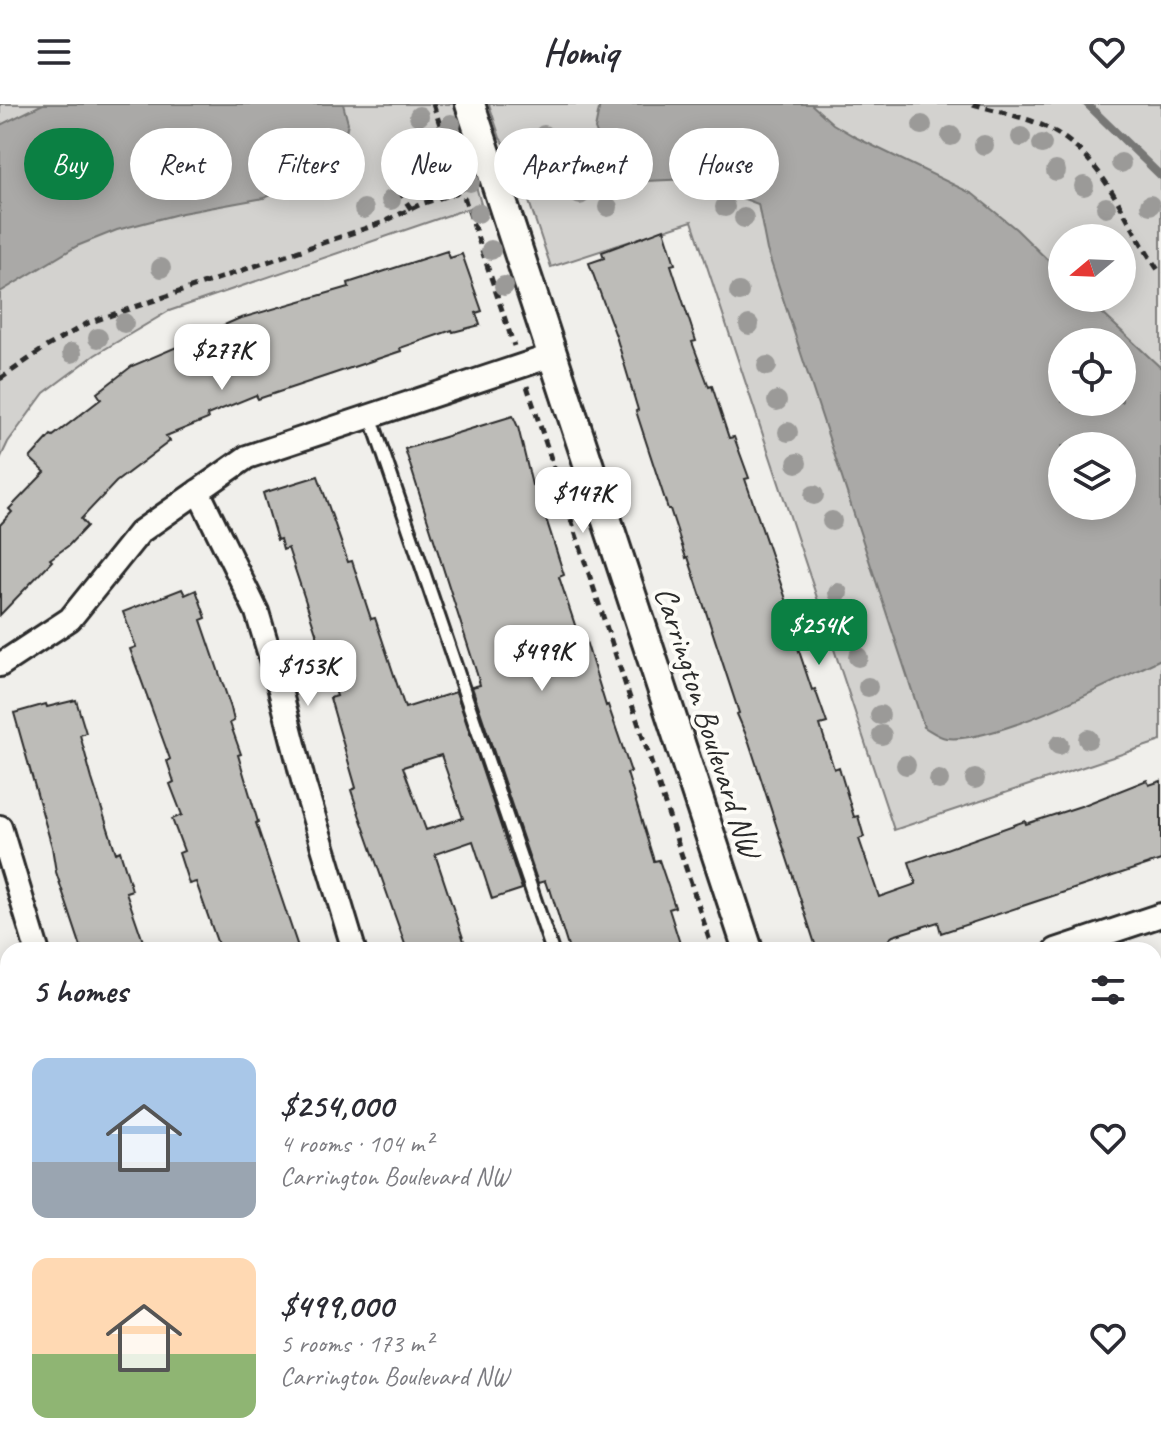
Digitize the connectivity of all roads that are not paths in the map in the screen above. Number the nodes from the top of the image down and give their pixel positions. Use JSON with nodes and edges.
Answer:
{"nodes":[{"id":1,"x":475,"y":107,"type":"edge"},
{"id":2,"x":551,"y":356,"type":"junction"},
{"id":3,"x":371,"y":417,"type":"junction"},
{"id":4,"x":198,"y":491,"type":"junction"},
{"id":5,"x":0,"y":665,"type":"edge"},
{"id":6,"x":0,"y":827,"type":"edge"},
{"id":7,"x":1161,"y":915,"type":"edge"},
{"id":8,"x":35,"y":942,"type":"edge"},
{"id":9,"x":352,"y":942,"type":"edge"},
{"id":10,"x":549,"y":942,"type":"edge"},
{"id":11,"x":745,"y":942,"type":"edge"},
{"id":12,"x":1080,"y":942,"type":"edge"}],
"edges":[{"from":1,"to":2,"type":"street","name":"Carrington Boulevard NW"},
{"from":2,"to":3,"type":"street"},
{"from":2,"to":11,"type":"street","name":"Carrington Boulevard NW"},
{"from":3,"to":4,"type":"street"},
{"from":3,"to":10,"type":"lane"},
{"from":4,"to":5,"type":"street"},
{"from":4,"to":9,"type":"street"},
{"from":6,"to":8,"type":"street"},
{"from":7,"to":12,"type":"street"}]}
